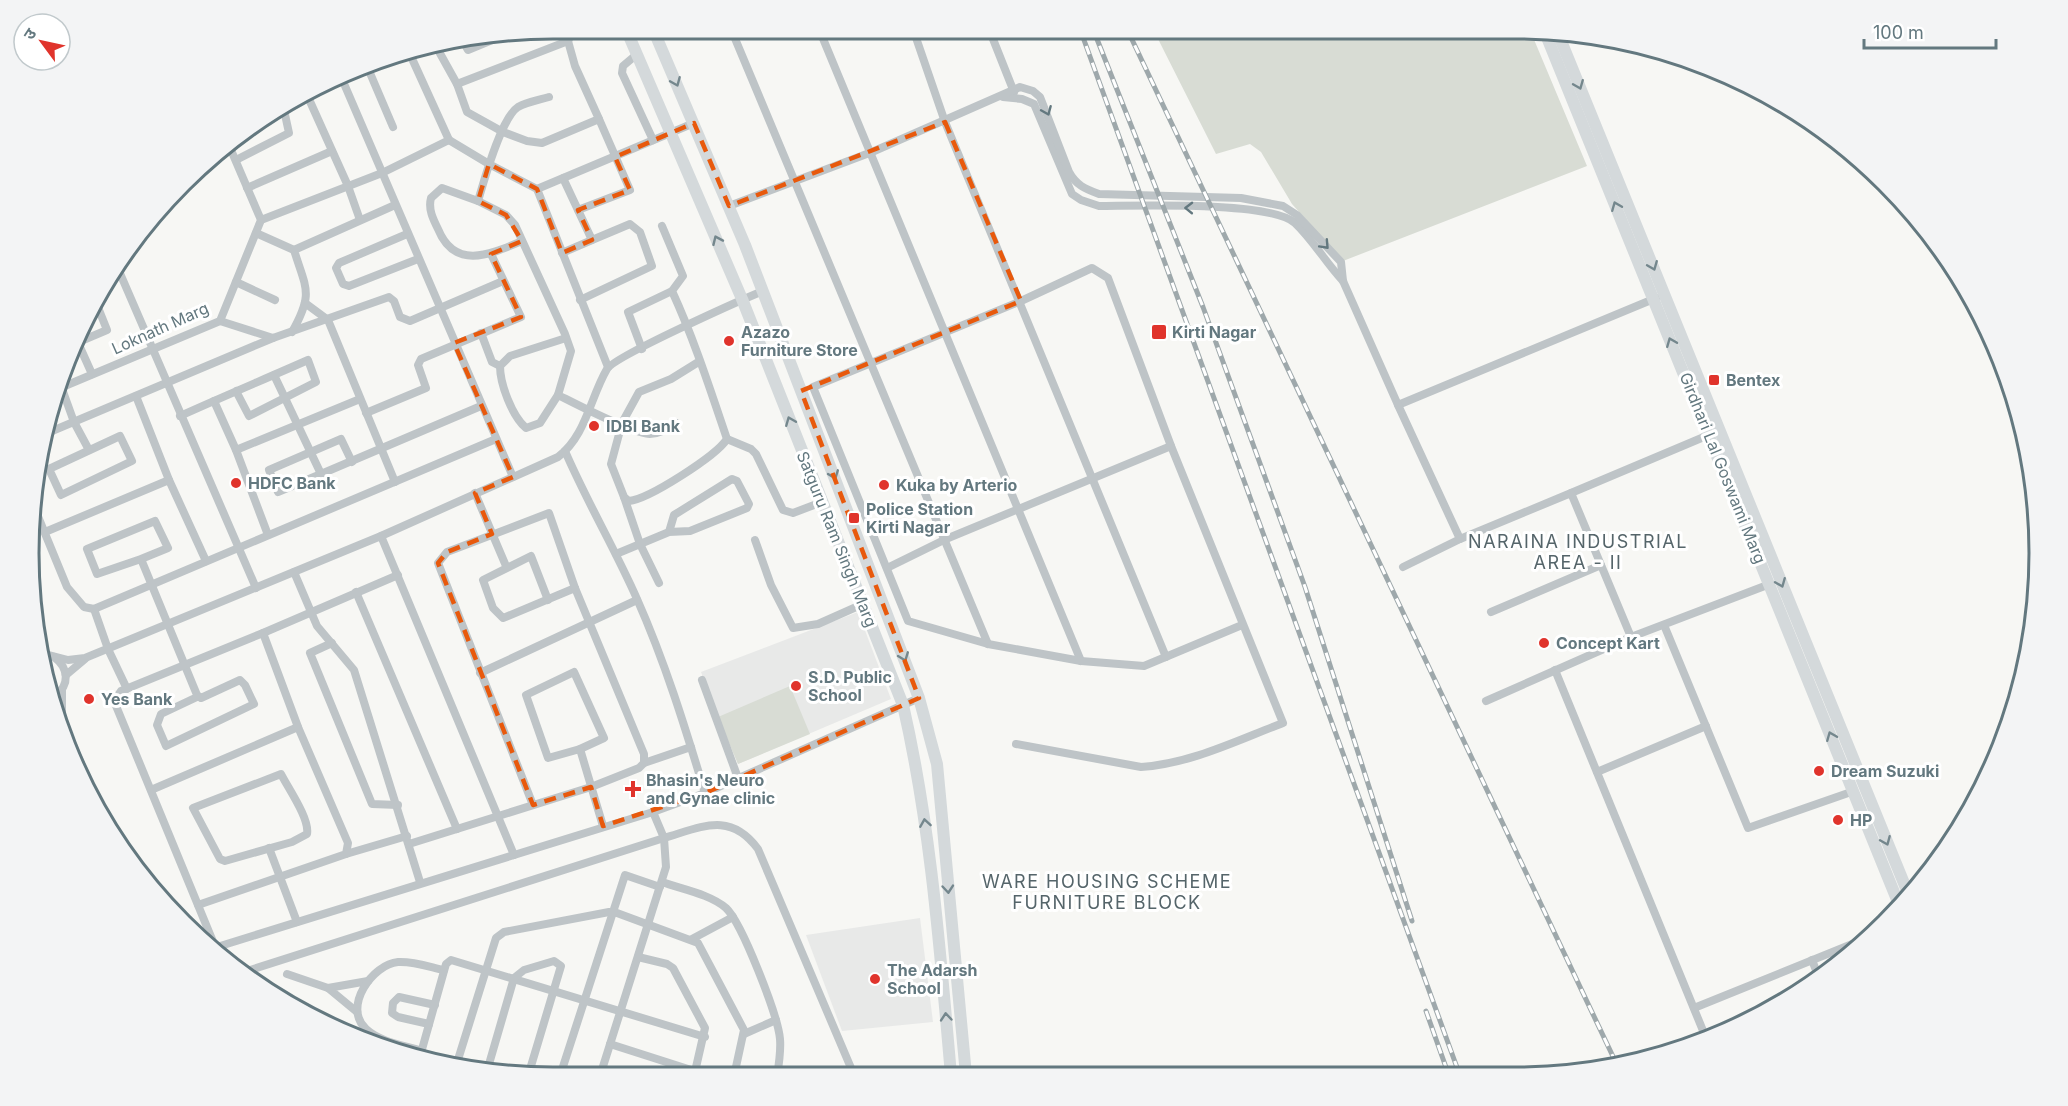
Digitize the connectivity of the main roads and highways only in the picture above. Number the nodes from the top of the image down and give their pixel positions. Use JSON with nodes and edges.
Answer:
{"nodes":[{"id":1,"x":630,"y":39,"type":"edge"},
{"id":2,"x":658,"y":39,"type":"edge"},
{"id":3,"x":1548,"y":40,"type":"edge"},
{"id":4,"x":1561,"y":41,"type":"edge"},
{"id":5,"x":1659,"y":297,"type":"junction"},
{"id":6,"x":1714,"y":432,"type":"junction"},
{"id":7,"x":1860,"y":796,"type":"junction"},
{"id":8,"x":1905,"y":887,"type":"edge"},
{"id":9,"x":1896,"y":897,"type":"edge"},
{"id":10,"x":950,"y":1067,"type":"edge"},
{"id":11,"x":965,"y":1067,"type":"edge"}],
"edges":[{"from":10,"to":1,"type":"main road","name":"Satguru Ram Singh Marg","one_way":true},
{"from":2,"to":11,"type":"main road","name":"Satguru Ram Singh Marg","one_way":true},
{"from":5,"to":3,"type":"main road","name":"Girdhari Lal Goswami Marg","one_way":true},
{"from":4,"to":5,"type":"main road","name":"Girdhari Lal Goswami Marg","one_way":true},
{"from":5,"to":6,"type":"main road","name":"Girdhari Lal Goswami Marg"},
{"from":6,"to":7,"type":"main road","name":"Girdhari Lal Goswami Marg","one_way":true},
{"from":7,"to":6,"type":"main road","name":"Girdhari Lal Goswami Marg","one_way":true},
{"from":7,"to":8,"type":"main road","name":"Girdhari Lal Goswami Marg","one_way":true},
{"from":7,"to":9,"type":"main road","name":"Girdhari Lal Goswami Marg"}]}
